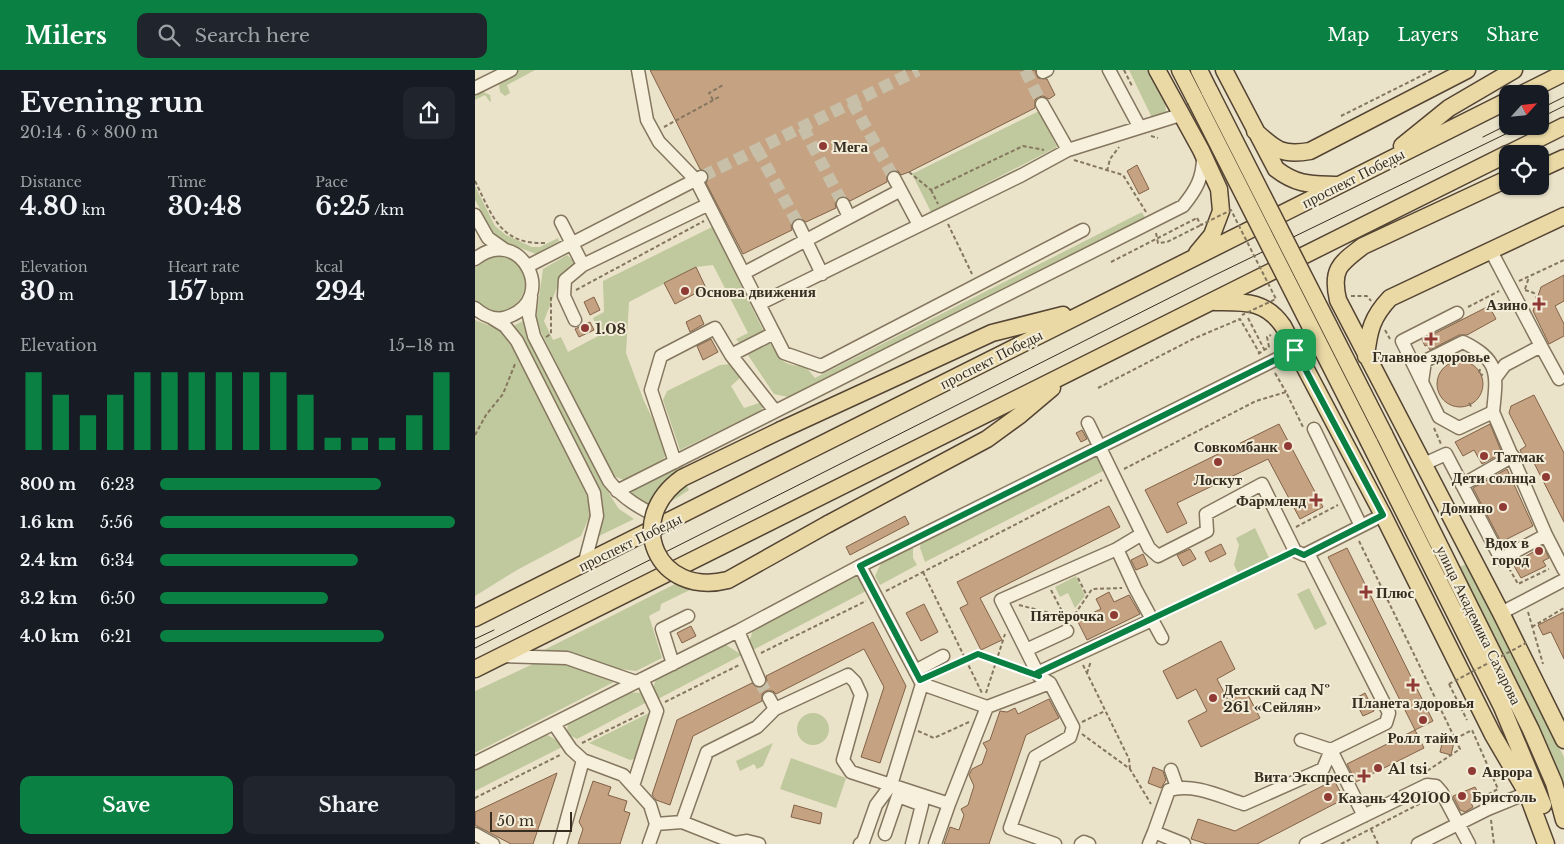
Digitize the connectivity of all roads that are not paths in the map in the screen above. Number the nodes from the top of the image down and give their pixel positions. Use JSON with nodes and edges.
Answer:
{"nodes":[{"id":1,"x":511,"y":70,"type":"edge"},
{"id":2,"x":638,"y":70,"type":"edge"},
{"id":3,"x":1109,"y":70,"type":"edge"},
{"id":4,"x":1157,"y":70,"type":"edge"},
{"id":5,"x":1180,"y":70,"type":"edge"},
{"id":6,"x":1199,"y":70,"type":"edge"},
{"id":7,"x":1224,"y":70,"type":"edge"},
{"id":8,"x":1467,"y":70,"type":"edge"},
{"id":9,"x":1514,"y":70,"type":"edge"},
{"id":10,"x":1564,"y":73,"type":"edge"},
{"id":11,"x":1540,"y":85,"type":"edge"},
{"id":12,"x":475,"y":88,"type":"edge"},
{"id":13,"x":1042,"y":104,"type":"tunnel mouth"},
{"id":14,"x":1499,"y":105,"type":"edge"},
{"id":15,"x":1180,"y":115,"type":"junction"},
{"id":16,"x":1139,"y":126,"type":"junction"},
{"id":17,"x":1564,"y":126,"type":"edge"},
{"id":18,"x":1255,"y":131,"type":"junction"},
{"id":19,"x":1526,"y":145,"type":"edge"},
{"id":20,"x":1068,"y":150,"type":"junction"},
{"id":21,"x":1204,"y":154,"type":"junction"},
{"id":22,"x":1499,"y":158,"type":"edge"},
{"id":23,"x":1564,"y":158,"type":"edge"},
{"id":24,"x":1549,"y":166,"type":"edge"},
{"id":25,"x":1377,"y":167,"type":"junction"},
{"id":26,"x":699,"y":178,"type":"junction"},
{"id":27,"x":893,"y":178,"type":"tunnel mouth"},
{"id":28,"x":1499,"y":181,"type":"edge"},
{"id":29,"x":1499,"y":183,"type":"edge"},
{"id":30,"x":1341,"y":185,"type":"junction"},
{"id":31,"x":899,"y":191,"type":"junction"},
{"id":32,"x":843,"y":204,"type":"tunnel mouth"},
{"id":33,"x":1398,"y":209,"type":"junction"},
{"id":34,"x":711,"y":210,"type":"junction"},
{"id":35,"x":475,"y":215,"type":"edge"},
{"id":36,"x":1564,"y":216,"type":"edge"},
{"id":37,"x":849,"y":217,"type":"junction"},
{"id":38,"x":561,"y":222,"type":"dead end"},
{"id":39,"x":919,"y":225,"type":"junction"},
{"id":40,"x":799,"y":226,"type":"tunnel mouth"},
{"id":41,"x":1083,"y":230,"type":"dead end"},
{"id":42,"x":805,"y":239,"type":"junction"},
{"id":43,"x":572,"y":244,"type":"junction"},
{"id":44,"x":505,"y":250,"type":"junction"},
{"id":45,"x":1491,"y":251,"type":"junction"},
{"id":46,"x":475,"y":259,"type":"edge"},
{"id":47,"x":1192,"y":259,"type":"junction"},
{"id":48,"x":583,"y":265,"type":"junction"},
{"id":49,"x":528,"y":266,"type":"junction"},
{"id":50,"x":744,"y":273,"type":"junction"},
{"id":51,"x":822,"y":274,"type":"junction"},
{"id":52,"x":531,"y":297,"type":"junction"},
{"id":53,"x":1213,"y":302,"type":"junction"},
{"id":54,"x":759,"y":304,"type":"junction"},
{"id":55,"x":1094,"y":307,"type":"junction"},
{"id":56,"x":475,"y":308,"type":"edge"},
{"id":57,"x":1457,"y":313,"type":"dead end"},
{"id":58,"x":492,"y":318,"type":"junction"},
{"id":59,"x":575,"y":320,"type":"dead end"},
{"id":60,"x":774,"y":333,"type":"junction"},
{"id":61,"x":1541,"y":346,"type":"junction"},
{"id":62,"x":1295,"y":350,"type":"junction"},
{"id":63,"x":731,"y":355,"type":"junction"},
{"id":64,"x":1367,"y":356,"type":"junction"},
{"id":65,"x":1096,"y":359,"type":"junction"},
{"id":66,"x":1496,"y":377,"type":"junction"},
{"id":67,"x":1422,"y":382,"type":"junction"},
{"id":68,"x":1562,"y":382,"type":"edge"},
{"id":69,"x":775,"y":411,"type":"junction"},
{"id":70,"x":1493,"y":412,"type":"junction"},
{"id":71,"x":1088,"y":423,"type":"dead end"},
{"id":72,"x":1314,"y":429,"type":"dead end"},
{"id":73,"x":1100,"y":447,"type":"junction"},
{"id":74,"x":1513,"y":456,"type":"junction"},
{"id":75,"x":675,"y":462,"type":"junction"},
{"id":76,"x":1424,"y":464,"type":"junction"},
{"id":77,"x":1462,"y":485,"type":"junction"},
{"id":78,"x":617,"y":491,"type":"junction"},
{"id":79,"x":1383,"y":515,"type":"junction"},
{"id":80,"x":669,"y":522,"type":"junction"},
{"id":81,"x":1361,"y":526,"type":"junction"},
{"id":82,"x":1142,"y":534,"type":"junction"},
{"id":83,"x":1546,"y":535,"type":"junction"},
{"id":84,"x":1117,"y":549,"type":"junction"},
{"id":85,"x":1302,"y":552,"type":"junction"},
{"id":86,"x":583,"y":565,"type":"junction"},
{"id":87,"x":1561,"y":565,"type":"edge"},
{"id":88,"x":860,"y":566,"type":"junction"},
{"id":89,"x":1564,"y":580,"type":"edge"},
{"id":90,"x":1453,"y":609,"type":"junction"},
{"id":91,"x":1501,"y":613,"type":"junction"},
{"id":92,"x":688,"y":616,"type":"dead end"},
{"id":93,"x":475,"y":618,"type":"edge"},
{"id":94,"x":1152,"y":620,"type":"junction"},
{"id":95,"x":738,"y":631,"type":"junction"},
{"id":96,"x":1067,"y":631,"type":"dead end"},
{"id":97,"x":1162,"y":638,"type":"dead end"},
{"id":98,"x":1026,"y":650,"type":"junction"},
{"id":99,"x":502,"y":656,"type":"junction"},
{"id":100,"x":945,"y":662,"type":"road end"},
{"id":101,"x":673,"y":664,"type":"junction"},
{"id":102,"x":475,"y":669,"type":"edge"},
{"id":103,"x":915,"y":670,"type":"junction"},
{"id":104,"x":1038,"y":674,"type":"junction"},
{"id":105,"x":759,"y":680,"type":"tunnel mouth"},
{"id":106,"x":639,"y":681,"type":"junction"},
{"id":107,"x":1050,"y":683,"type":"junction"},
{"id":108,"x":1466,"y":683,"type":"junction"},
{"id":109,"x":922,"y":684,"type":"junction"},
{"id":110,"x":987,"y":707,"type":"junction"},
{"id":111,"x":554,"y":724,"type":"junction"},
{"id":112,"x":1301,"y":740,"type":"dead end"},
{"id":113,"x":1564,"y":740,"type":"edge"},
{"id":114,"x":1331,"y":750,"type":"junction"},
{"id":115,"x":583,"y":760,"type":"junction"},
{"id":116,"x":475,"y":763,"type":"edge"},
{"id":117,"x":1171,"y":770,"type":"dead end"},
{"id":118,"x":633,"y":786,"type":"junction"},
{"id":119,"x":1177,"y":788,"type":"junction"},
{"id":120,"x":895,"y":791,"type":"junction"},
{"id":121,"x":1527,"y":793,"type":"junction"},
{"id":122,"x":949,"y":804,"type":"junction"},
{"id":123,"x":1364,"y":816,"type":"junction"},
{"id":124,"x":1564,"y":820,"type":"edge"},
{"id":125,"x":682,"y":822,"type":"junction"},
{"id":126,"x":1458,"y":823,"type":"junction"},
{"id":127,"x":656,"y":824,"type":"junction"},
{"id":128,"x":475,"y":834,"type":"edge"},
{"id":129,"x":885,"y":834,"type":"dead end"},
{"id":130,"x":1151,"y":838,"type":"edge"},
{"id":131,"x":493,"y":844,"type":"edge"},
{"id":132,"x":559,"y":844,"type":"edge"},
{"id":133,"x":649,"y":844,"type":"edge"},
{"id":134,"x":759,"y":844,"type":"edge"},
{"id":135,"x":860,"y":844,"type":"edge"},
{"id":136,"x":911,"y":844,"type":"edge"},
{"id":137,"x":935,"y":844,"type":"edge"},
{"id":138,"x":1055,"y":844,"type":"edge"},
{"id":139,"x":1081,"y":844,"type":"edge"},
{"id":140,"x":1089,"y":844,"type":"edge"},
{"id":141,"x":1185,"y":844,"type":"edge"},
{"id":142,"x":1305,"y":844,"type":"edge"},
{"id":143,"x":1418,"y":844,"type":"edge"},
{"id":144,"x":1469,"y":844,"type":"edge"},
{"id":145,"x":1546,"y":844,"type":"edge"},
{"id":146,"x":1552,"y":844,"type":"edge"}],
"edges":[{"from":1,"to":12,"type":"street"},
{"from":2,"to":26,"type":"street"},
{"from":3,"to":16,"type":"street"},
{"from":4,"to":15,"type":"main road"},
{"from":5,"to":90,"type":"main road","bridge":true},
{"from":6,"to":124,"type":"main road","name":"улица Академика Сахарова","bridge":true},
{"from":7,"to":18,"type":"main road"},
{"from":8,"to":18,"type":"main road"},
{"from":9,"to":25,"type":"main road"},
{"from":10,"to":11,"type":"main road"},
{"from":13,"to":20,"type":"street"},
{"from":14,"to":25,"type":"main road","name":"проспект Победы"},
{"from":15,"to":16,"type":"street"},
{"from":15,"to":21,"type":"main road"},
{"from":16,"to":20,"type":"street"},
{"from":17,"to":19,"type":"main road"},
{"from":18,"to":30,"type":"main road"},
{"from":20,"to":39,"type":"street"},
{"from":21,"to":47,"type":"main road"},
{"from":21,"to":69,"type":"street"},
{"from":22,"to":33,"type":"main road"},
{"from":23,"to":24,"type":"main road"},
{"from":25,"to":30,"type":"main road","name":"проспект Победы"},
{"from":26,"to":34,"type":"street"},
{"from":26,"to":43,"type":"street"},
{"from":27,"to":31,"type":"street"},
{"from":28,"to":33,"type":"main road"},
{"from":29,"to":64,"type":"main road"},
{"from":30,"to":47,"type":"main road","name":"проспект Победы"},
{"from":31,"to":37,"type":"street"},
{"from":31,"to":39,"type":"street"},
{"from":32,"to":37,"type":"street"},
{"from":33,"to":53,"type":"main road"},
{"from":34,"to":48,"type":"street"},
{"from":34,"to":50,"type":"street"},
{"from":35,"to":44,"type":"street"},
{"from":36,"to":45,"type":"main road"},
{"from":37,"to":42,"type":"street"},
{"from":38,"to":43,"type":"street"},
{"from":39,"to":51,"type":"street"},
{"from":40,"to":42,"type":"street"},
{"from":41,"to":60,"type":"street"},
{"from":42,"to":50,"type":"street"},
{"from":42,"to":51,"type":"street"},
{"from":43,"to":48,"type":"street"},
{"from":43,"to":49,"type":"street"},
{"from":44,"to":46,"type":"street"},
{"from":44,"to":49,"type":"street"},
{"from":45,"to":61,"type":"street"},
{"from":45,"to":64,"type":"main road"},
{"from":47,"to":55,"type":"main road","name":"проспект Победы"},
{"from":48,"to":59,"type":"street"},
{"from":49,"to":52,"type":"street"},
{"from":50,"to":54,"type":"street"},
{"from":51,"to":54,"type":"street"},
{"from":52,"to":58,"type":"street"},
{"from":52,"to":78,"type":"street"},
{"from":53,"to":62,"type":"main road"},
{"from":53,"to":65,"type":"main road"},
{"from":54,"to":60,"type":"street"},
{"from":55,"to":65,"type":"main road","bridge":true},
{"from":55,"to":80,"type":"main road","name":"проспект Победы"},
{"from":56,"to":58,"type":"street"},
{"from":57,"to":67,"type":"street"},
{"from":58,"to":86,"type":"street"},
{"from":60,"to":63,"type":"street"},
{"from":61,"to":66,"type":"street"},
{"from":61,"to":68,"type":"street"},
{"from":62,"to":73,"type":"street"},
{"from":62,"to":79,"type":"main road"},
{"from":63,"to":69,"type":"street"},
{"from":63,"to":75,"type":"street"},
{"from":64,"to":76,"type":"main road"},
{"from":65,"to":99,"type":"main road"},
{"from":66,"to":67,"type":"street"},
{"from":66,"to":70,"type":"street"},
{"from":67,"to":70,"type":"street"},
{"from":69,"to":75,"type":"street"},
{"from":70,"to":74,"type":"street"},
{"from":71,"to":73,"type":"street"},
{"from":72,"to":81,"type":"street"},
{"from":73,"to":82,"type":"street"},
{"from":73,"to":88,"type":"street"},
{"from":74,"to":77,"type":"street"},
{"from":74,"to":83,"type":"street"},
{"from":75,"to":78,"type":"street"},
{"from":76,"to":77,"type":"street"},
{"from":76,"to":91,"type":"main road"},
{"from":77,"to":83,"type":"street"},
{"from":78,"to":80,"type":"street"},
{"from":79,"to":81,"type":"street"},
{"from":79,"to":108,"type":"main road"},
{"from":80,"to":86,"type":"main road","name":"проспект Победы"},
{"from":81,"to":85,"type":"street"},
{"from":82,"to":84,"type":"street"},
{"from":82,"to":85,"type":"street"},
{"from":83,"to":87,"type":"street"},
{"from":84,"to":94,"type":"street"},
{"from":84,"to":98,"type":"street"},
{"from":85,"to":114,"type":"street"},
{"from":86,"to":93,"type":"main road","name":"проспект Победы"},
{"from":88,"to":95,"type":"street"},
{"from":88,"to":103,"type":"street"},
{"from":89,"to":91,"type":"street"},
{"from":90,"to":108,"type":"main road"},
{"from":90,"to":146,"type":"main road"},
{"from":91,"to":113,"type":"main road"},
{"from":92,"to":101,"type":"street"},
{"from":94,"to":97,"type":"street"},
{"from":94,"to":104,"type":"street"},
{"from":95,"to":101,"type":"street"},
{"from":95,"to":105,"type":"street"},
{"from":96,"to":98,"type":"street"},
{"from":98,"to":104,"type":"street"},
{"from":99,"to":102,"type":"main road"},
{"from":99,"to":106,"type":"street"},
{"from":100,"to":103,"type":"street"},
{"from":101,"to":106,"type":"street"},
{"from":103,"to":109,"type":"street"},
{"from":104,"to":107,"type":"street"},
{"from":106,"to":111,"type":"street"},
{"from":106,"to":118,"type":"street"},
{"from":107,"to":110,"type":"street"},
{"from":107,"to":138,"type":"street"},
{"from":108,"to":121,"type":"main road"},
{"from":109,"to":110,"type":"street"},
{"from":109,"to":120,"type":"street"},
{"from":110,"to":122,"type":"street"},
{"from":111,"to":115,"type":"street"},
{"from":111,"to":116,"type":"street"},
{"from":112,"to":114,"type":"street"},
{"from":114,"to":119,"type":"street"},
{"from":114,"to":123,"type":"street"},
{"from":115,"to":118,"type":"street"},
{"from":115,"to":132,"type":"street"},
{"from":117,"to":119,"type":"street"},
{"from":118,"to":127,"type":"street"},
{"from":119,"to":130,"type":"street"},
{"from":120,"to":122,"type":"street"},
{"from":120,"to":125,"type":"street"},
{"from":120,"to":129,"type":"street"},
{"from":120,"to":135,"type":"street"},
{"from":120,"to":136,"type":"street"},
{"from":121,"to":126,"type":"street"},
{"from":121,"to":145,"type":"main road"},
{"from":122,"to":137,"type":"street"},
{"from":123,"to":126,"type":"street"},
{"from":123,"to":142,"type":"street"},
{"from":125,"to":127,"type":"street"},
{"from":125,"to":134,"type":"street"},
{"from":126,"to":143,"type":"street"},
{"from":126,"to":144,"type":"street"},
{"from":127,"to":133,"type":"street"},
{"from":128,"to":131,"type":"street"},
{"from":130,"to":141,"type":"street"},
{"from":139,"to":140,"type":"street"}]}
